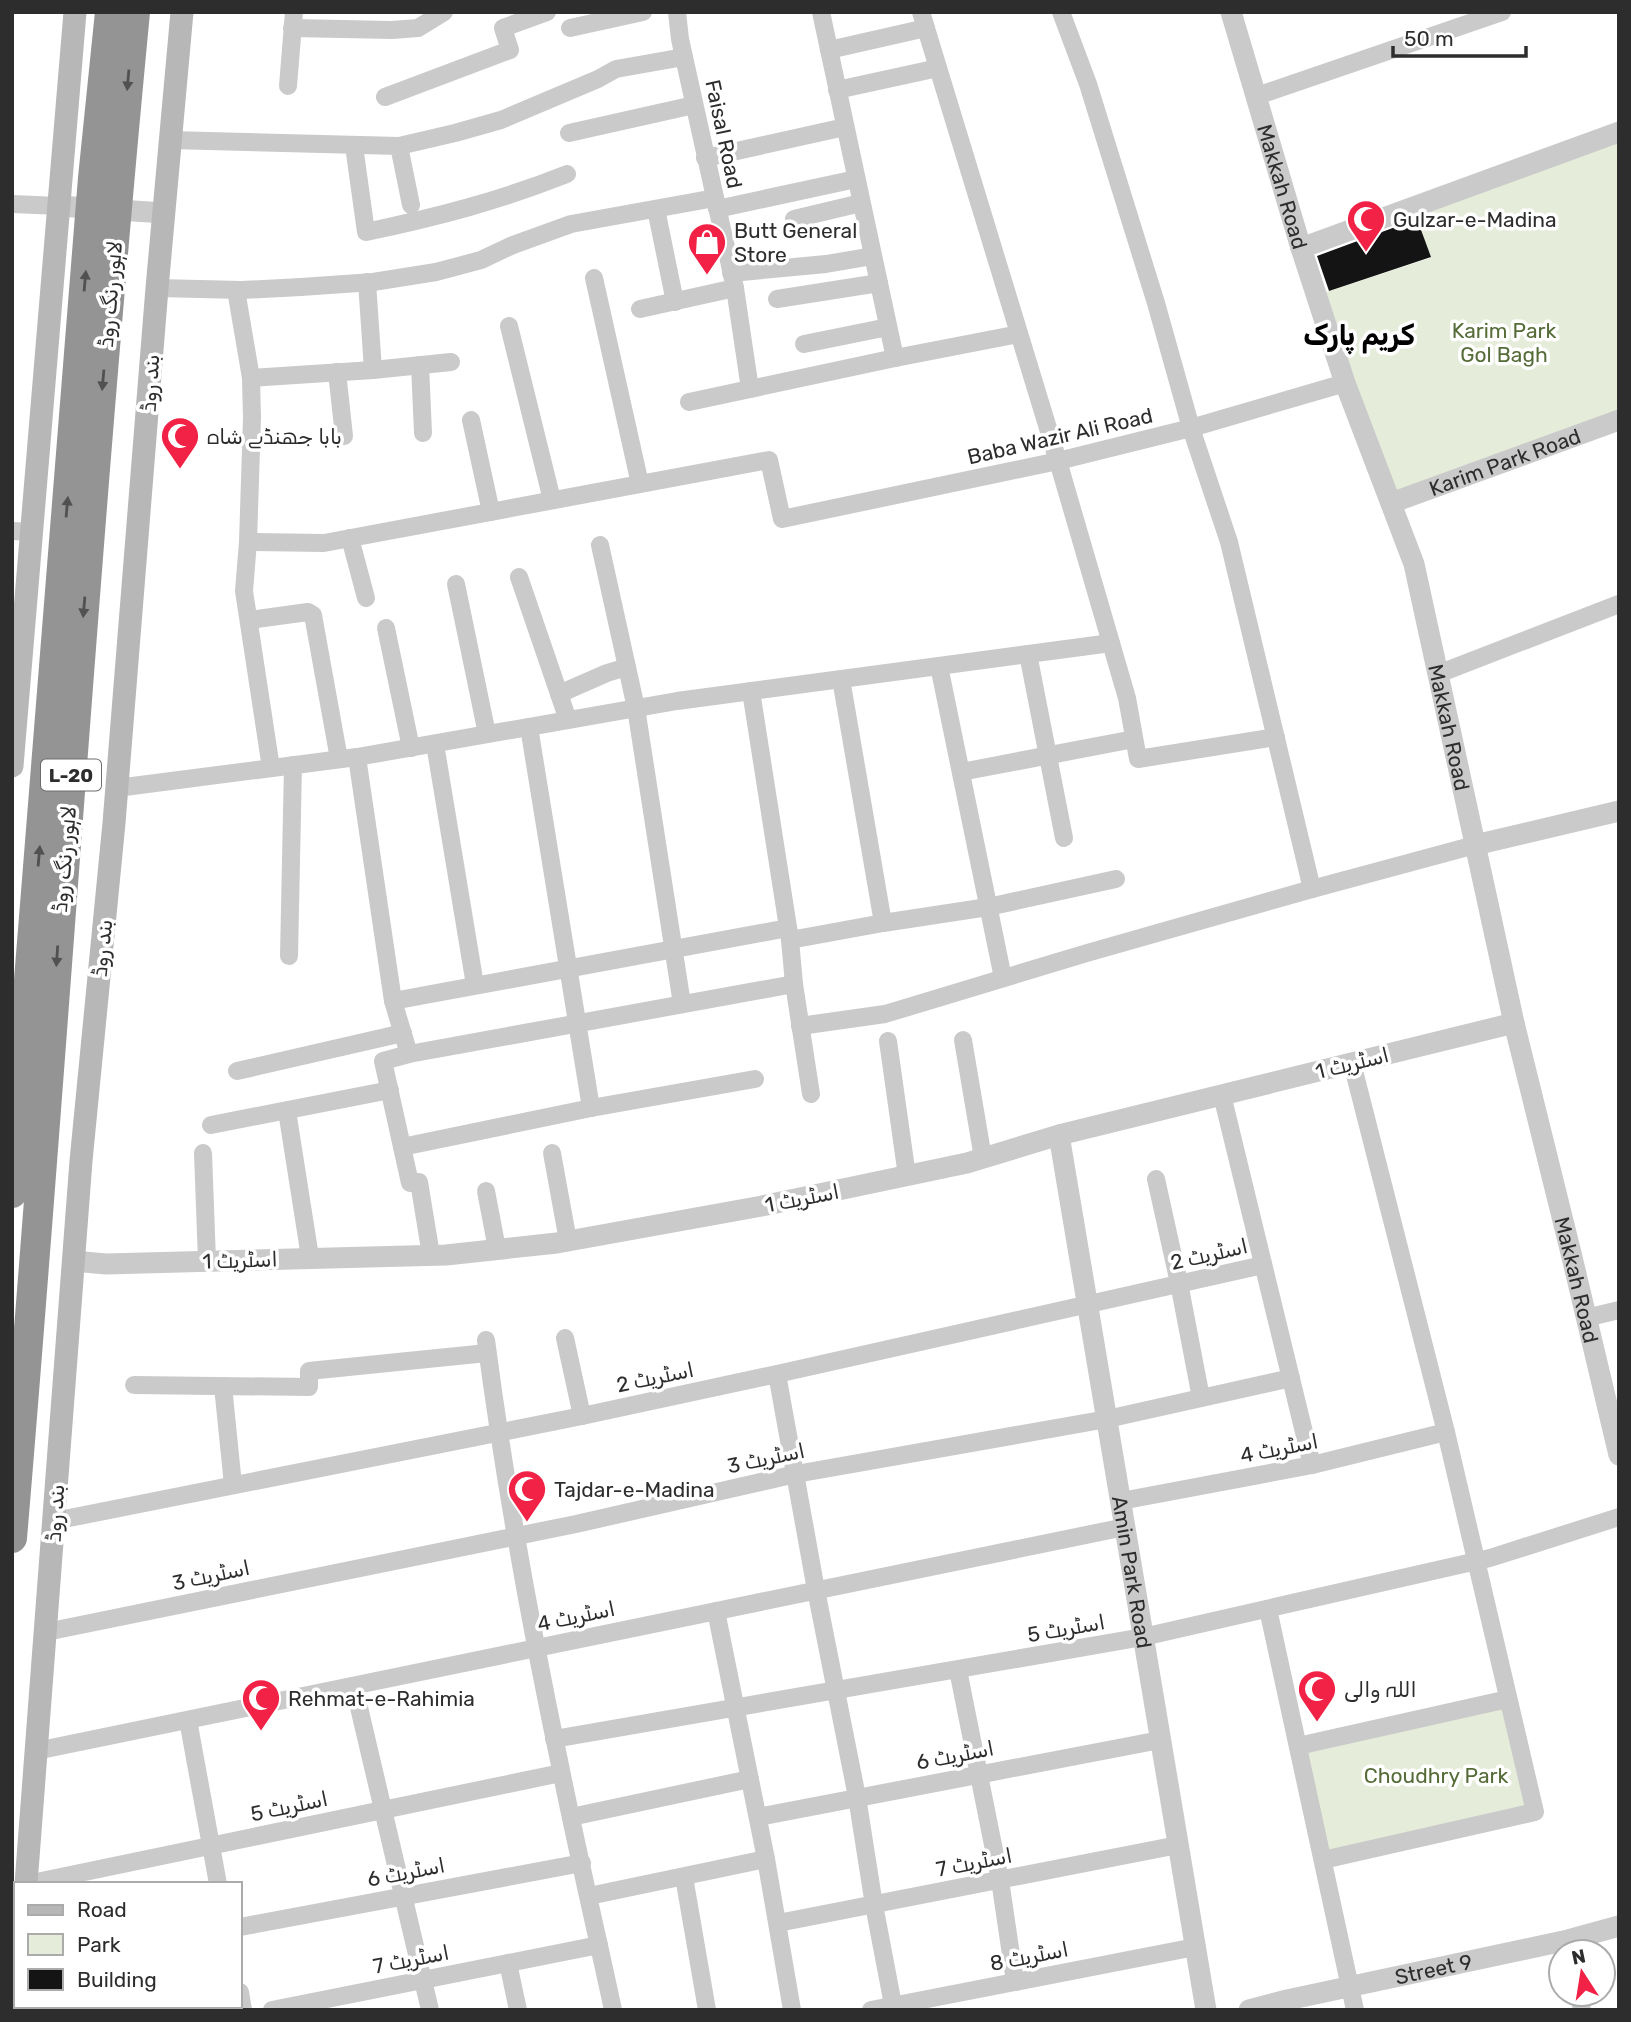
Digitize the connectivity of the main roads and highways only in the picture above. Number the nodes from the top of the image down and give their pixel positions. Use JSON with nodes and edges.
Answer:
{"nodes":[{"id":1,"x":75,"y":12,"type":"edge"},
{"id":2,"x":110,"y":12,"type":"edge"},
{"id":3,"x":135,"y":12,"type":"edge"},
{"id":4,"x":182,"y":12,"type":"edge"},
{"id":5,"x":22,"y":531,"type":"edge"},
{"id":6,"x":19,"y":608,"type":"edge"},
{"id":7,"x":12,"y":766,"type":"edge"},
{"id":8,"x":12,"y":1193,"type":"edge"},
{"id":9,"x":12,"y":1538,"type":"edge"},
{"id":10,"x":26,"y":1882,"type":"edge"}],
"edges":[{"from":1,"to":5,"type":"main road"},
{"from":8,"to":2,"type":"highway","name":"لاہور رنگ روڈ","number":"L-20","one_way":true,"bridge":true},
{"from":3,"to":9,"type":"highway","name":"لاہور رنگ روڈ","number":"L-20","one_way":true,"bridge":true},
{"from":4,"to":10,"type":"main road","name":"بند روڈ"},
{"from":5,"to":6,"type":"main road"},
{"from":6,"to":7,"type":"main road"}]}
